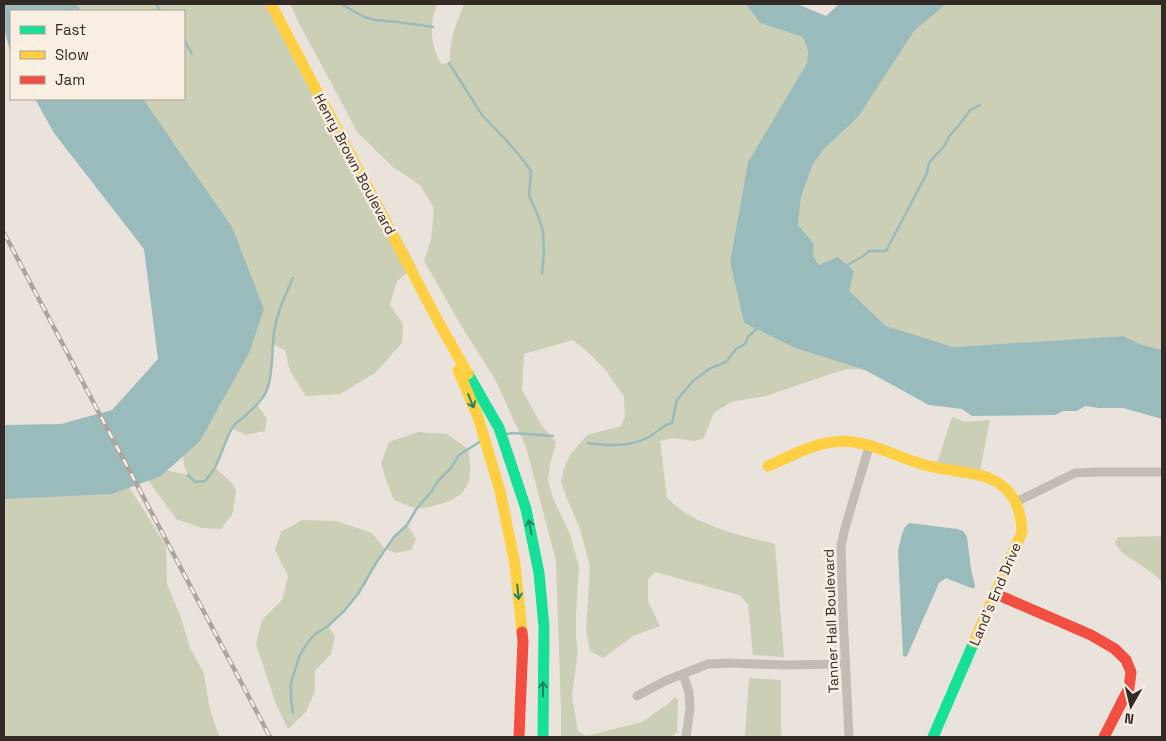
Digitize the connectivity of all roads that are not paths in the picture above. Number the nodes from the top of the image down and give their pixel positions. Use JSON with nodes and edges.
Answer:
{"nodes":[{"id":1,"x":271,"y":4,"type":"edge"},
{"id":2,"x":439,"y":323,"type":"junction"},
{"id":3,"x":869,"y":447,"type":"junction"},
{"id":4,"x":768,"y":466,"type":"dead end"},
{"id":5,"x":1162,"y":472,"type":"edge"},
{"id":6,"x":1016,"y":502,"type":"junction"},
{"id":7,"x":996,"y":594,"type":"junction"},
{"id":8,"x":845,"y":664,"type":"junction"},
{"id":9,"x":683,"y":674,"type":"junction"},
{"id":10,"x":637,"y":696,"type":"dead end"},
{"id":11,"x":519,"y":737,"type":"edge"},
{"id":12,"x":543,"y":737,"type":"edge"},
{"id":13,"x":686,"y":737,"type":"edge"},
{"id":14,"x":849,"y":737,"type":"edge"},
{"id":15,"x":933,"y":737,"type":"edge"},
{"id":16,"x":1104,"y":737,"type":"edge"}],
"edges":[{"from":1,"to":2,"type":"main road","name":"Henry Brown Boulevard"},
{"from":2,"to":11,"type":"main road","name":"Henry Brown Boulevard","one_way":true},
{"from":12,"to":2,"type":"main road","name":"Henry Brown Boulevard","one_way":true},
{"from":3,"to":4,"type":"main road","name":"Land's End Drive"},
{"from":3,"to":6,"type":"main road","name":"Land's End Drive"},
{"from":3,"to":8,"type":"street","name":"Tanner Hall Boulevard"},
{"from":5,"to":6,"type":"street"},
{"from":6,"to":7,"type":"main road","name":"Land's End Drive"},
{"from":7,"to":15,"type":"main road","name":"Land's End Drive"},
{"from":7,"to":16,"type":"main road"},
{"from":8,"to":9,"type":"street"},
{"from":8,"to":14,"type":"street","name":"Tanner Hall Boulevard"},
{"from":9,"to":10,"type":"street"},
{"from":9,"to":13,"type":"street"}]}
